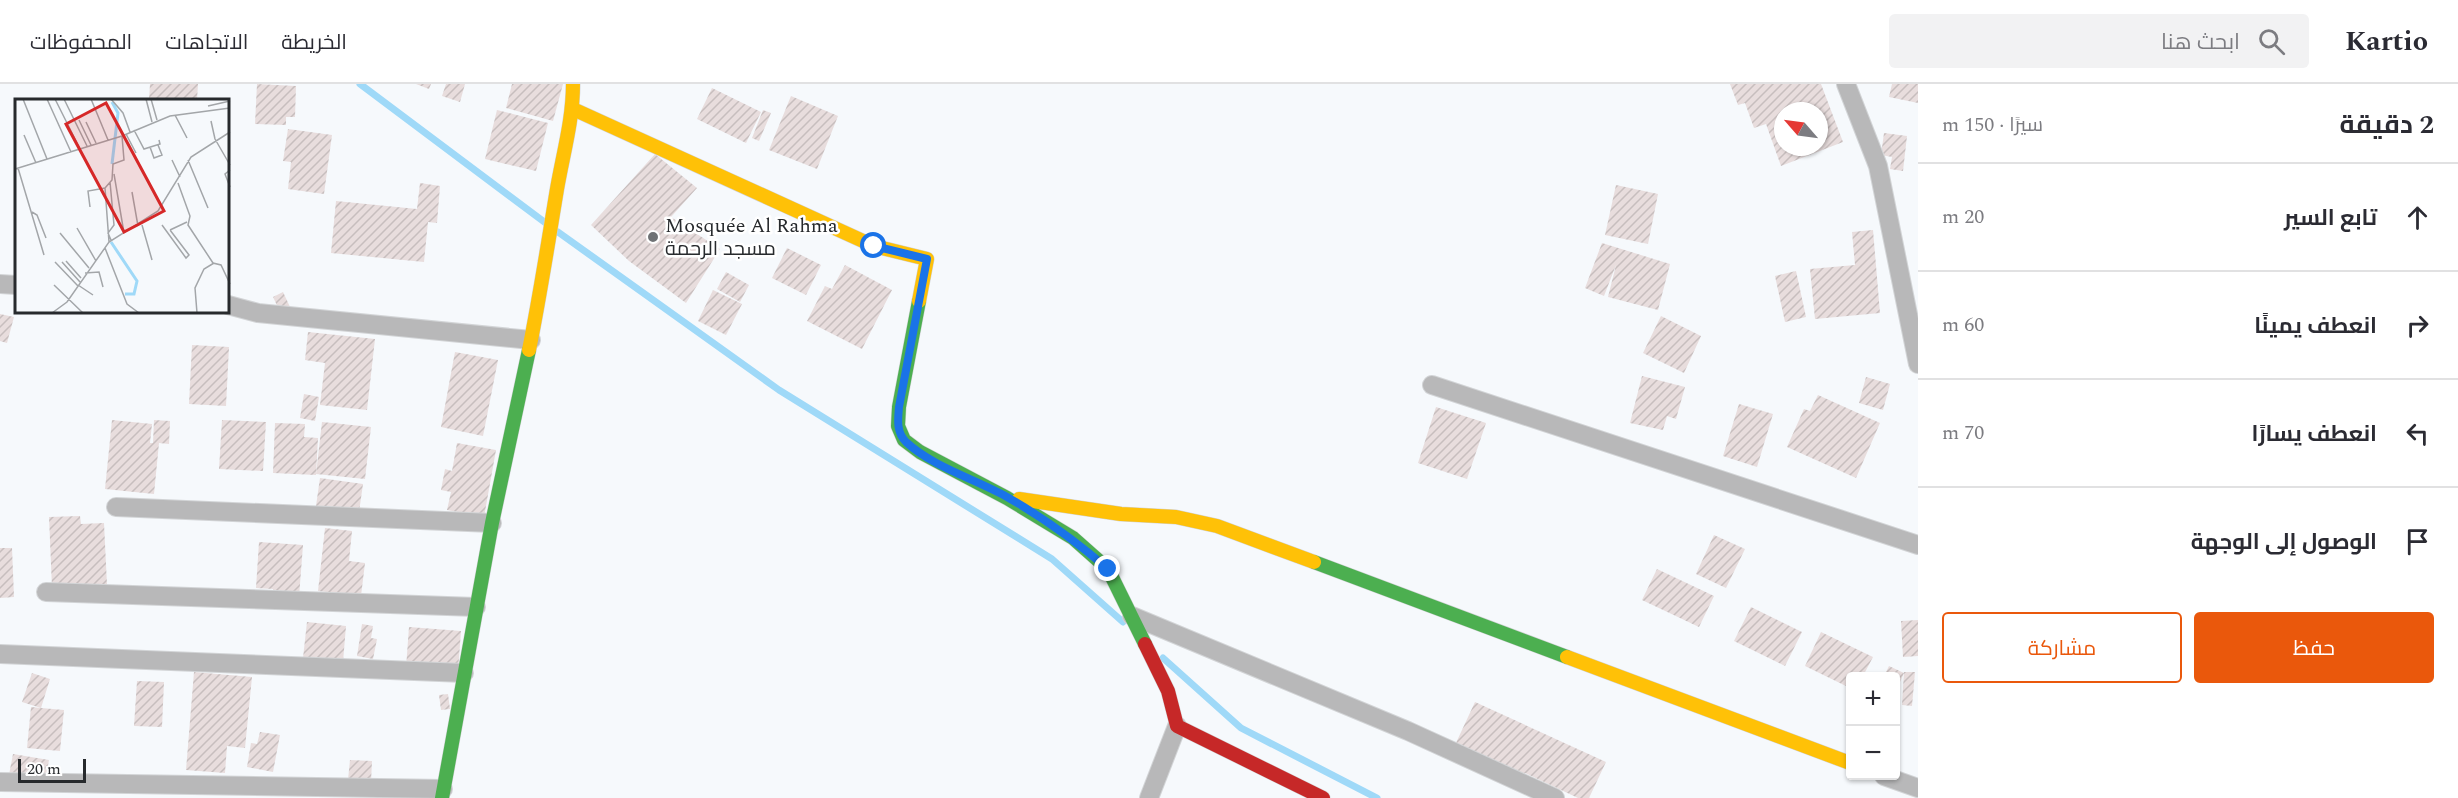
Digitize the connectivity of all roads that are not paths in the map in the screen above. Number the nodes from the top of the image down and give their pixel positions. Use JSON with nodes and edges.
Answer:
{"nodes":[{"id":1,"x":573,"y":84,"type":"edge"},
{"id":2,"x":1846,"y":84,"type":"edge"},
{"id":3,"x":573,"y":109,"type":"junction"},
{"id":4,"x":0,"y":284,"type":"edge"},
{"id":5,"x":15,"y":285,"type":"edge"},
{"id":6,"x":230,"y":306,"type":"edge"},
{"id":7,"x":531,"y":340,"type":"junction"},
{"id":8,"x":1918,"y":364,"type":"edge"},
{"id":9,"x":1432,"y":385,"type":"dead end"},
{"id":10,"x":1007,"y":498,"type":"junction"},
{"id":11,"x":116,"y":507,"type":"dead end"},
{"id":12,"x":492,"y":524,"type":"junction"},
{"id":13,"x":1918,"y":545,"type":"edge"},
{"id":14,"x":46,"y":592,"type":"dead end"},
{"id":15,"x":476,"y":607,"type":"junction"},
{"id":16,"x":1132,"y":616,"type":"junction"},
{"id":17,"x":0,"y":654,"type":"edge"},
{"id":18,"x":464,"y":673,"type":"junction"},
{"id":19,"x":1177,"y":726,"type":"junction"},
{"id":20,"x":1846,"y":761,"type":"edge"},
{"id":21,"x":1895,"y":780,"type":"edge"},
{"id":22,"x":0,"y":782,"type":"edge"},
{"id":23,"x":1918,"y":788,"type":"edge"},
{"id":24,"x":442,"y":794,"type":"edge"},
{"id":25,"x":1149,"y":798,"type":"edge"},
{"id":26,"x":1323,"y":798,"type":"edge"},
{"id":27,"x":1555,"y":798,"type":"edge"}],
"edges":[{"from":1,"to":3,"type":"street"},
{"from":2,"to":8,"type":"street"},
{"from":3,"to":7,"type":"street"},
{"from":3,"to":10,"type":"street"},
{"from":4,"to":5,"type":"street"},
{"from":6,"to":7,"type":"street"},
{"from":7,"to":12,"type":"street"},
{"from":9,"to":13,"type":"street"},
{"from":10,"to":16,"type":"street"},
{"from":10,"to":20,"type":"street"},
{"from":11,"to":12,"type":"street"},
{"from":12,"to":15,"type":"street"},
{"from":14,"to":15,"type":"street"},
{"from":15,"to":18,"type":"street"},
{"from":16,"to":19,"type":"street"},
{"from":16,"to":27,"type":"street"},
{"from":17,"to":18,"type":"street"},
{"from":18,"to":24,"type":"street"},
{"from":19,"to":25,"type":"street"},
{"from":19,"to":26,"type":"street"},
{"from":21,"to":23,"type":"street"},
{"from":22,"to":24,"type":"street"}]}
